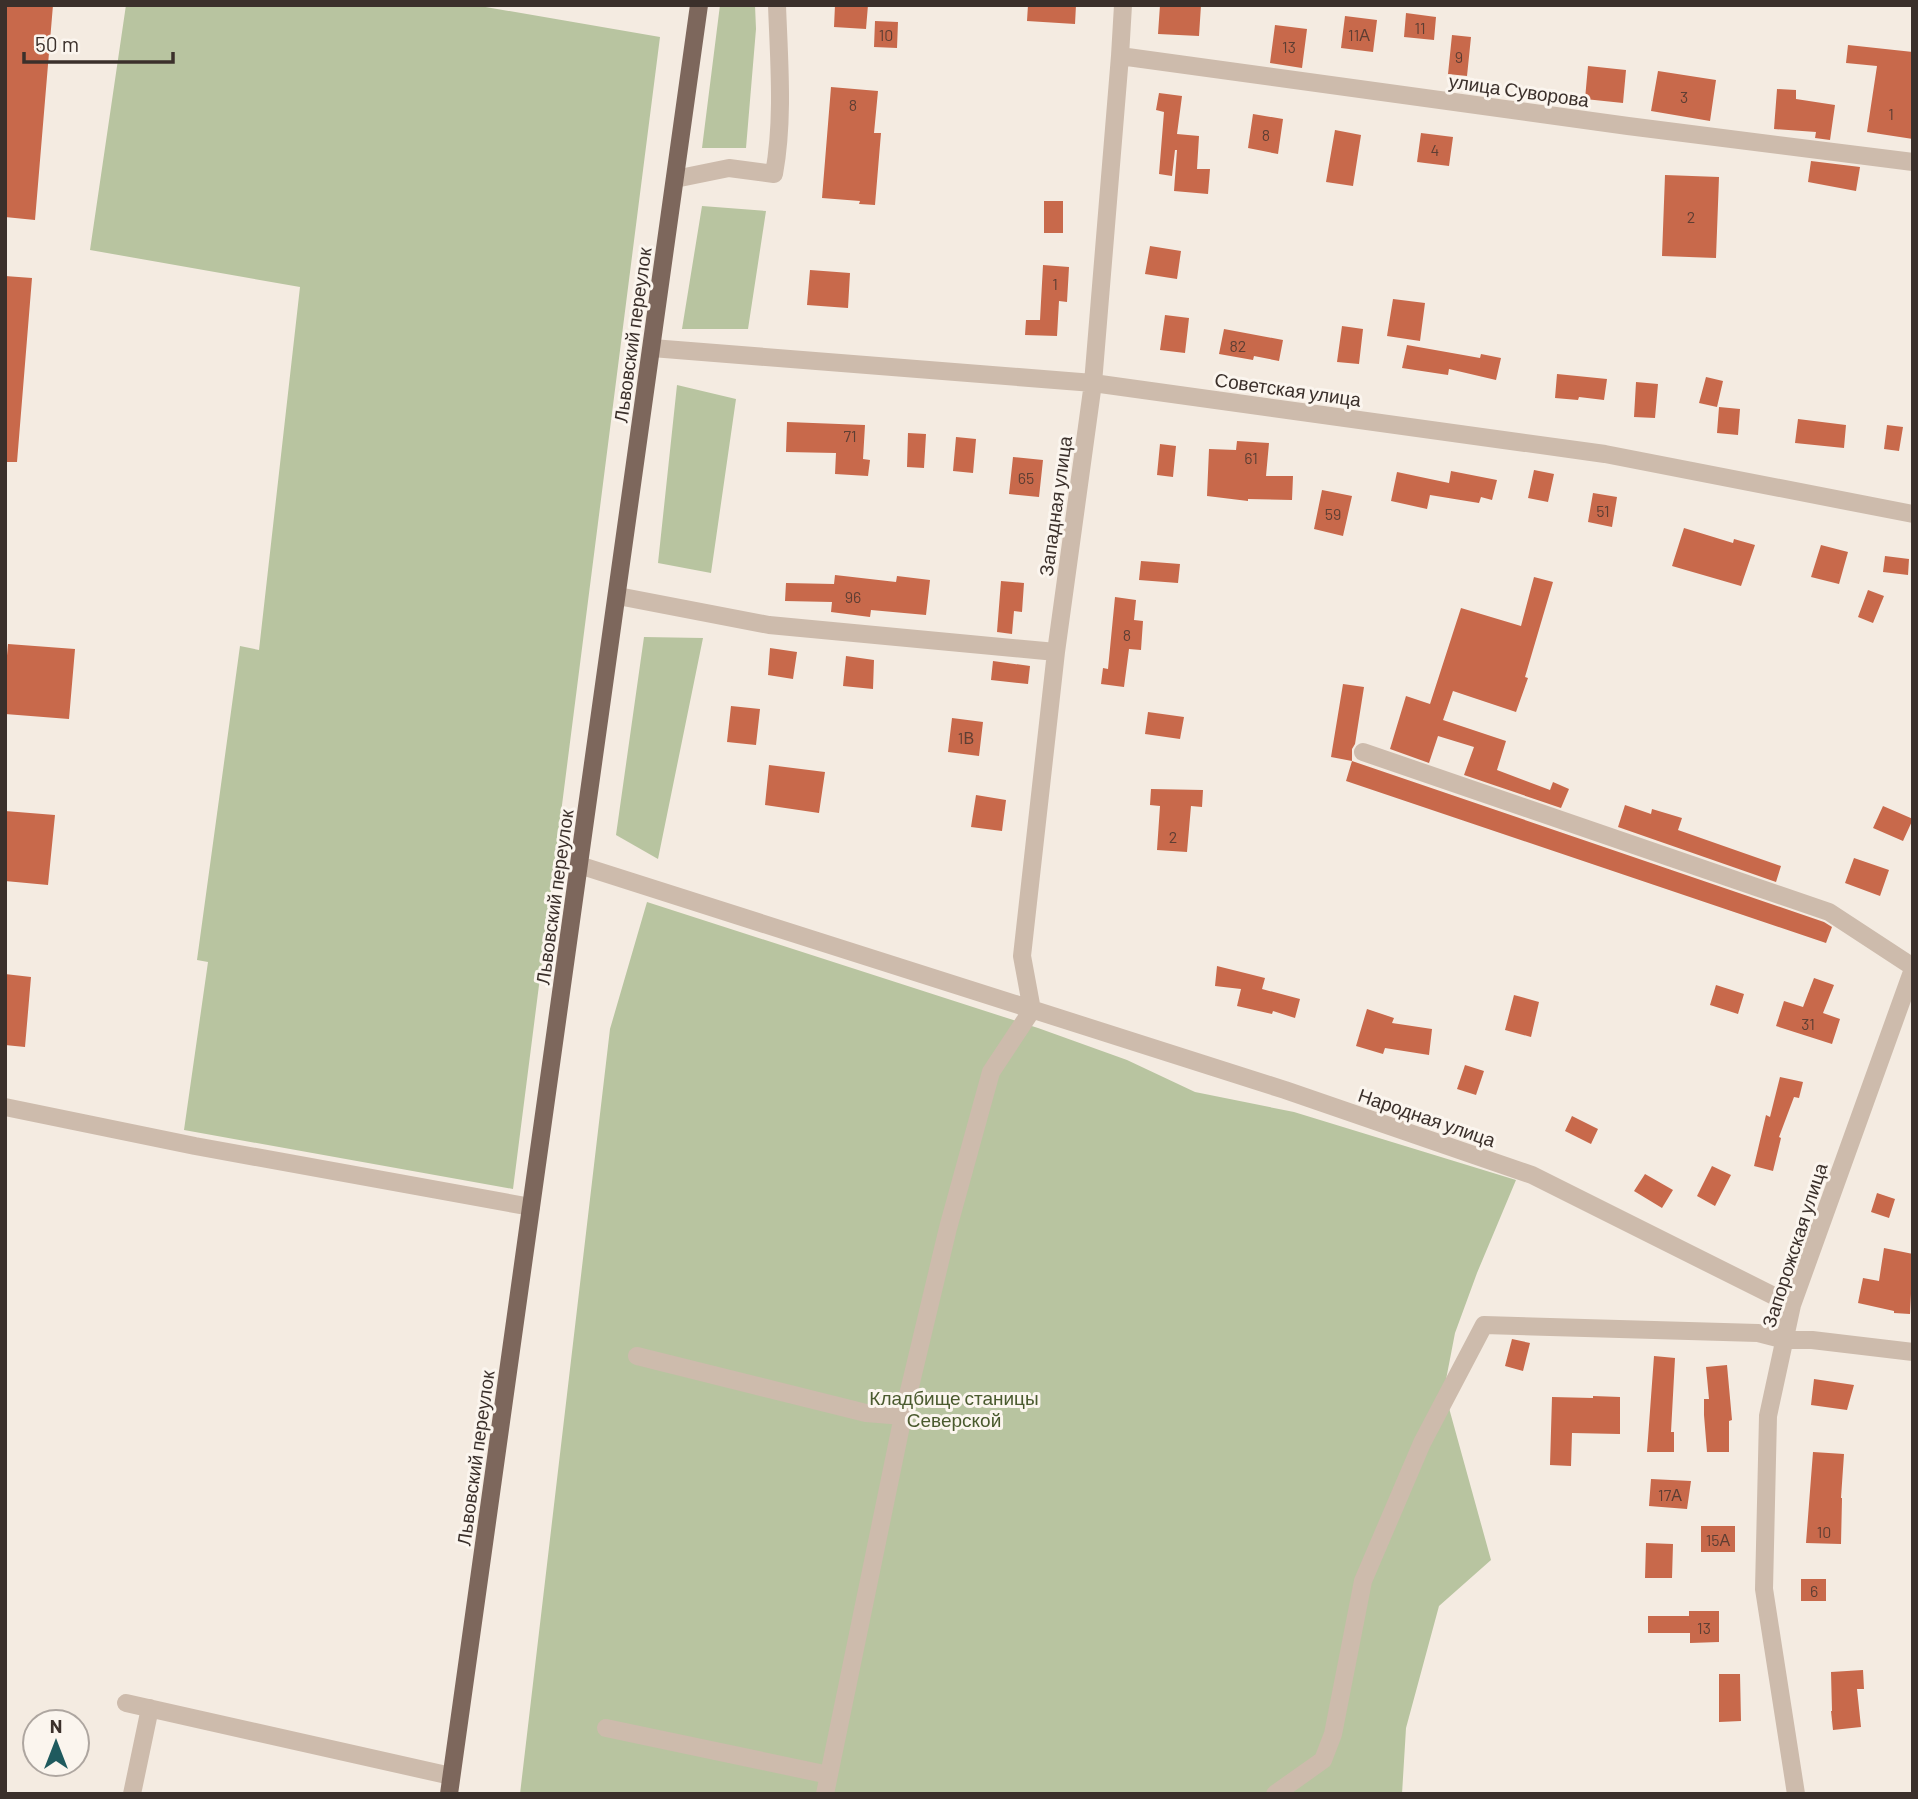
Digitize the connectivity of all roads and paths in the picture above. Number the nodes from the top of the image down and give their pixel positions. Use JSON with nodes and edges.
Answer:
{"nodes":[{"id":1,"x":699,"y":5,"type":"edge"},
{"id":2,"x":777,"y":5,"type":"edge"},
{"id":3,"x":1123,"y":5,"type":"edge"},
{"id":4,"x":1120,"y":56,"type":"junction"},
{"id":5,"x":1913,"y":162,"type":"edge"},
{"id":6,"x":675,"y":179,"type":"junction"},
{"id":7,"x":652,"y":348,"type":"junction"},
{"id":8,"x":1093,"y":383,"type":"junction"},
{"id":9,"x":1913,"y":514,"type":"edge"},
{"id":10,"x":618,"y":596,"type":"junction"},
{"id":11,"x":1056,"y":652,"type":"junction"},
{"id":12,"x":1363,"y":752,"type":"dead end"},
{"id":13,"x":579,"y":864,"type":"junction"},
{"id":14,"x":1913,"y":968,"type":"edge"},
{"id":15,"x":1032,"y":1010,"type":"junction"},
{"id":16,"x":5,"y":1107,"type":"edge"},
{"id":17,"x":531,"y":1207,"type":"junction"},
{"id":18,"x":1792,"y":1305,"type":"junction"},
{"id":19,"x":1785,"y":1340,"type":"junction"},
{"id":20,"x":1913,"y":1352,"type":"edge"},
{"id":21,"x":638,"y":1356,"type":"dead end"},
{"id":22,"x":903,"y":1416,"type":"junction"},
{"id":23,"x":126,"y":1703,"type":"dead end"},
{"id":24,"x":150,"y":1708,"type":"junction"},
{"id":25,"x":607,"y":1728,"type":"dead end"},
{"id":26,"x":829,"y":1775,"type":"junction"},
{"id":27,"x":451,"y":1776,"type":"junction"},
{"id":28,"x":132,"y":1794,"type":"edge"},
{"id":29,"x":449,"y":1794,"type":"edge"},
{"id":30,"x":825,"y":1794,"type":"edge"},
{"id":31,"x":1275,"y":1794,"type":"edge"},
{"id":32,"x":1796,"y":1794,"type":"edge"}],
"edges":[{"from":1,"to":6,"type":"main road","name":"Львовский переулок"},
{"from":2,"to":6,"type":"street"},
{"from":3,"to":4,"type":"street","name":"Западная улица"},
{"from":4,"to":5,"type":"street","name":"улица Суворова"},
{"from":4,"to":8,"type":"street","name":"Западная улица"},
{"from":6,"to":7,"type":"main road","name":"Львовский переулок"},
{"from":7,"to":8,"type":"street","name":"Советская улица"},
{"from":7,"to":10,"type":"main road","name":"Львовский переулок"},
{"from":8,"to":9,"type":"street","name":"Советская улица"},
{"from":8,"to":11,"type":"street","name":"Западная улица"},
{"from":10,"to":11,"type":"street"},
{"from":10,"to":13,"type":"main road","name":"Львовский переулок"},
{"from":11,"to":15,"type":"street","name":"Западная улица"},
{"from":12,"to":14,"type":"street"},
{"from":13,"to":15,"type":"street","name":"Народная улица"},
{"from":13,"to":17,"type":"main road","name":"Львовский переулок"},
{"from":14,"to":18,"type":"street","name":"Запорожская улица"},
{"from":15,"to":18,"type":"street","name":"Народная улица"},
{"from":15,"to":22,"type":"street"},
{"from":16,"to":17,"type":"street"},
{"from":17,"to":27,"type":"main road","name":"Львовский переулок"},
{"from":18,"to":19,"type":"street","name":"Запорожская улица"},
{"from":19,"to":20,"type":"street"},
{"from":19,"to":31,"type":"street"},
{"from":19,"to":32,"type":"street","name":"Запорожская улица"},
{"from":21,"to":22,"type":"street"},
{"from":22,"to":26,"type":"street"},
{"from":23,"to":24,"type":"street"},
{"from":24,"to":27,"type":"street"},
{"from":24,"to":28,"type":"street"},
{"from":25,"to":26,"type":"street"},
{"from":26,"to":30,"type":"street"},
{"from":27,"to":29,"type":"main road","name":"Львовский переулок"}]}
